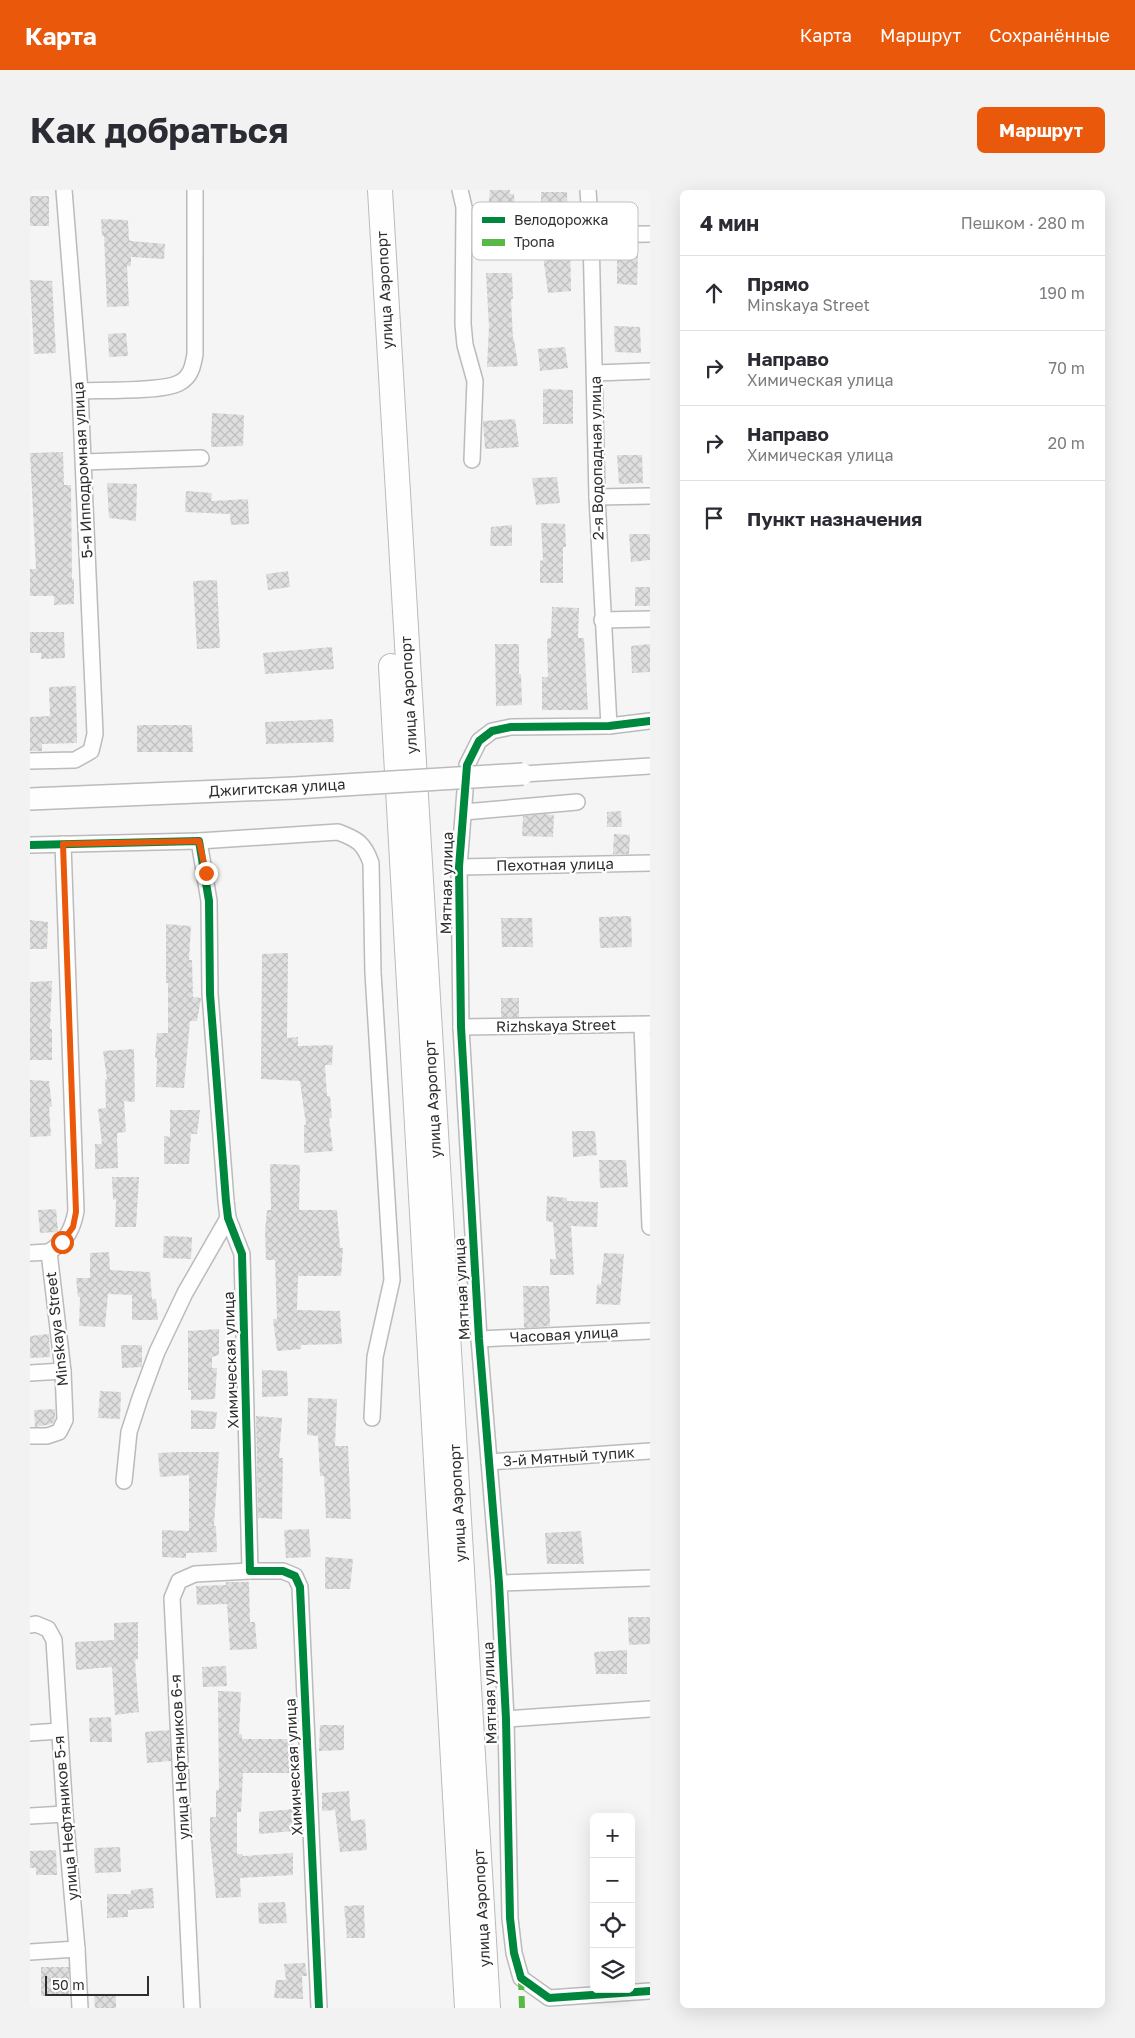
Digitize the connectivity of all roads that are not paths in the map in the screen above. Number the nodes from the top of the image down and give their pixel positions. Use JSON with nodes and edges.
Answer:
{"nodes":[{"id":1,"x":64,"y":190,"type":"edge"},
{"id":2,"x":195,"y":190,"type":"edge"},
{"id":3,"x":364,"y":190,"type":"edge"},
{"id":4,"x":380,"y":190,"type":"edge"},
{"id":5,"x":460,"y":190,"type":"edge"},
{"id":6,"x":592,"y":260,"type":"edge"},
{"id":7,"x":650,"y":371,"type":"edge"},
{"id":8,"x":595,"y":373,"type":"junction"},
{"id":9,"x":80,"y":391,"type":"junction"},
{"id":10,"x":201,"y":458,"type":"dead end"},
{"id":11,"x":472,"y":460,"type":"dead end"},
{"id":12,"x":84,"y":462,"type":"junction"},
{"id":13,"x":650,"y":496,"type":"edge"},
{"id":14,"x":597,"y":497,"type":"junction"},
{"id":15,"x":650,"y":619,"type":"edge"},
{"id":16,"x":602,"y":620,"type":"junction"},
{"id":17,"x":650,"y":721,"type":"edge"},
{"id":18,"x":608,"y":726,"type":"junction"},
{"id":19,"x":30,"y":761,"type":"edge"},
{"id":20,"x":650,"y":766,"type":"edge"},
{"id":21,"x":523,"y":774,"type":"joint"},
{"id":22,"x":30,"y":799,"type":"edge"},
{"id":23,"x":577,"y":802,"type":"dead end"},
{"id":24,"x":464,"y":812,"type":"junction"},
{"id":25,"x":199,"y":841,"type":"junction"},
{"id":26,"x":63,"y":844,"type":"junction"},
{"id":27,"x":30,"y":845,"type":"edge"},
{"id":28,"x":650,"y":863,"type":"edge"},
{"id":29,"x":459,"y":867,"type":"junction"},
{"id":30,"x":646,"y":1025,"type":"edge"},
{"id":31,"x":461,"y":1027,"type":"junction"},
{"id":32,"x":228,"y":1218,"type":"junction"},
{"id":33,"x":650,"y":1227,"type":"edge"},
{"id":34,"x":49,"y":1252,"type":"junction"},
{"id":35,"x":30,"y":1253,"type":"edge"},
{"id":36,"x":650,"y":1331,"type":"edge"},
{"id":37,"x":479,"y":1339,"type":"junction"},
{"id":38,"x":63,"y":1371,"type":"junction"},
{"id":39,"x":30,"y":1372,"type":"edge"},
{"id":40,"x":372,"y":1418,"type":"dead end"},
{"id":41,"x":30,"y":1436,"type":"edge"},
{"id":42,"x":650,"y":1451,"type":"edge"},
{"id":43,"x":489,"y":1462,"type":"junction"},
{"id":44,"x":124,"y":1480,"type":"dead end"},
{"id":45,"x":250,"y":1571,"type":"junction"},
{"id":46,"x":650,"y":1578,"type":"edge"},
{"id":47,"x":499,"y":1583,"type":"junction"},
{"id":48,"x":30,"y":1625,"type":"edge"},
{"id":49,"x":650,"y":1709,"type":"edge"},
{"id":50,"x":506,"y":1719,"type":"junction"},
{"id":51,"x":59,"y":1731,"type":"junction"},
{"id":52,"x":30,"y":1733,"type":"edge"},
{"id":53,"x":65,"y":1814,"type":"junction"},
{"id":54,"x":30,"y":1816,"type":"edge"},
{"id":55,"x":77,"y":1949,"type":"junction"},
{"id":56,"x":30,"y":1952,"type":"edge"},
{"id":57,"x":650,"y":1991,"type":"edge"},
{"id":58,"x":80,"y":2008,"type":"edge"},
{"id":59,"x":192,"y":2008,"type":"edge"},
{"id":60,"x":319,"y":2008,"type":"edge"},
{"id":61,"x":467,"y":2008,"type":"edge"},
{"id":62,"x":488,"y":2008,"type":"edge"}],
"edges":[{"from":1,"to":9,"type":"street","name":"5-я Ипподромная улица"},
{"from":2,"to":9,"type":"street"},
{"from":3,"to":61,"type":"main road","name":"улица Аэропорт"},
{"from":4,"to":62,"type":"main road","name":"улица Аэропорт"},
{"from":5,"to":11,"type":"street"},
{"from":6,"to":8,"type":"street","name":"2-я Водопадная улица"},
{"from":7,"to":8,"type":"street"},
{"from":8,"to":14,"type":"street","name":"2-я Водопадная улица"},
{"from":9,"to":12,"type":"street","name":"5-я Ипподромная улица"},
{"from":10,"to":12,"type":"street"},
{"from":12,"to":19,"type":"street","name":"5-я Ипподромная улица"},
{"from":13,"to":14,"type":"street"},
{"from":14,"to":16,"type":"street","name":"2-я Водопадная улица"},
{"from":15,"to":16,"type":"street"},
{"from":16,"to":18,"type":"street","name":"2-я Водопадная улица"},
{"from":17,"to":18,"type":"street","name":"Мятная улица"},
{"from":18,"to":24,"type":"street","name":"Мятная улица"},
{"from":20,"to":21,"type":"street"},
{"from":21,"to":22,"type":"street","name":"Джигитская улица","bridge":true},
{"from":23,"to":24,"type":"street"},
{"from":24,"to":29,"type":"street","name":"Мятная улица"},
{"from":25,"to":26,"type":"street"},
{"from":25,"to":32,"type":"street","name":"Химическая улица"},
{"from":25,"to":40,"type":"street"},
{"from":26,"to":27,"type":"street"},
{"from":26,"to":34,"type":"street","name":"Minskaya Street"},
{"from":28,"to":29,"type":"street","name":"Пехотная улица"},
{"from":29,"to":31,"type":"street","name":"Мятная улица"},
{"from":30,"to":31,"type":"street","name":"Rizhskaya Street"},
{"from":30,"to":33,"type":"street"},
{"from":31,"to":37,"type":"street","name":"Мятная улица"},
{"from":32,"to":44,"type":"street"},
{"from":32,"to":45,"type":"street","name":"Химическая улица"},
{"from":34,"to":35,"type":"street"},
{"from":34,"to":38,"type":"street","name":"Minskaya Street"},
{"from":36,"to":37,"type":"street","name":"Часовая улица"},
{"from":37,"to":43,"type":"street","name":"Мятная улица"},
{"from":38,"to":39,"type":"street"},
{"from":38,"to":41,"type":"street","name":"Minskaya Street"},
{"from":42,"to":43,"type":"street","name":"3-й Мятный тупик"},
{"from":43,"to":47,"type":"street","name":"Мятная улица"},
{"from":45,"to":59,"type":"street","name":"улица Нефтяников 6-я"},
{"from":45,"to":60,"type":"street","name":"Химическая улица"},
{"from":46,"to":47,"type":"street"},
{"from":47,"to":50,"type":"street","name":"Мятная улица"},
{"from":48,"to":51,"type":"street","name":"улица Нефтяников 5-я"},
{"from":49,"to":50,"type":"street"},
{"from":50,"to":57,"type":"street","name":"Мятная улица"},
{"from":51,"to":52,"type":"street"},
{"from":51,"to":53,"type":"street","name":"улица Нефтяников 5-я"},
{"from":53,"to":54,"type":"street"},
{"from":53,"to":55,"type":"street","name":"улица Нефтяников 5-я"},
{"from":55,"to":56,"type":"street"},
{"from":55,"to":58,"type":"street","name":"улица Нефтяников 5-я"}]}
